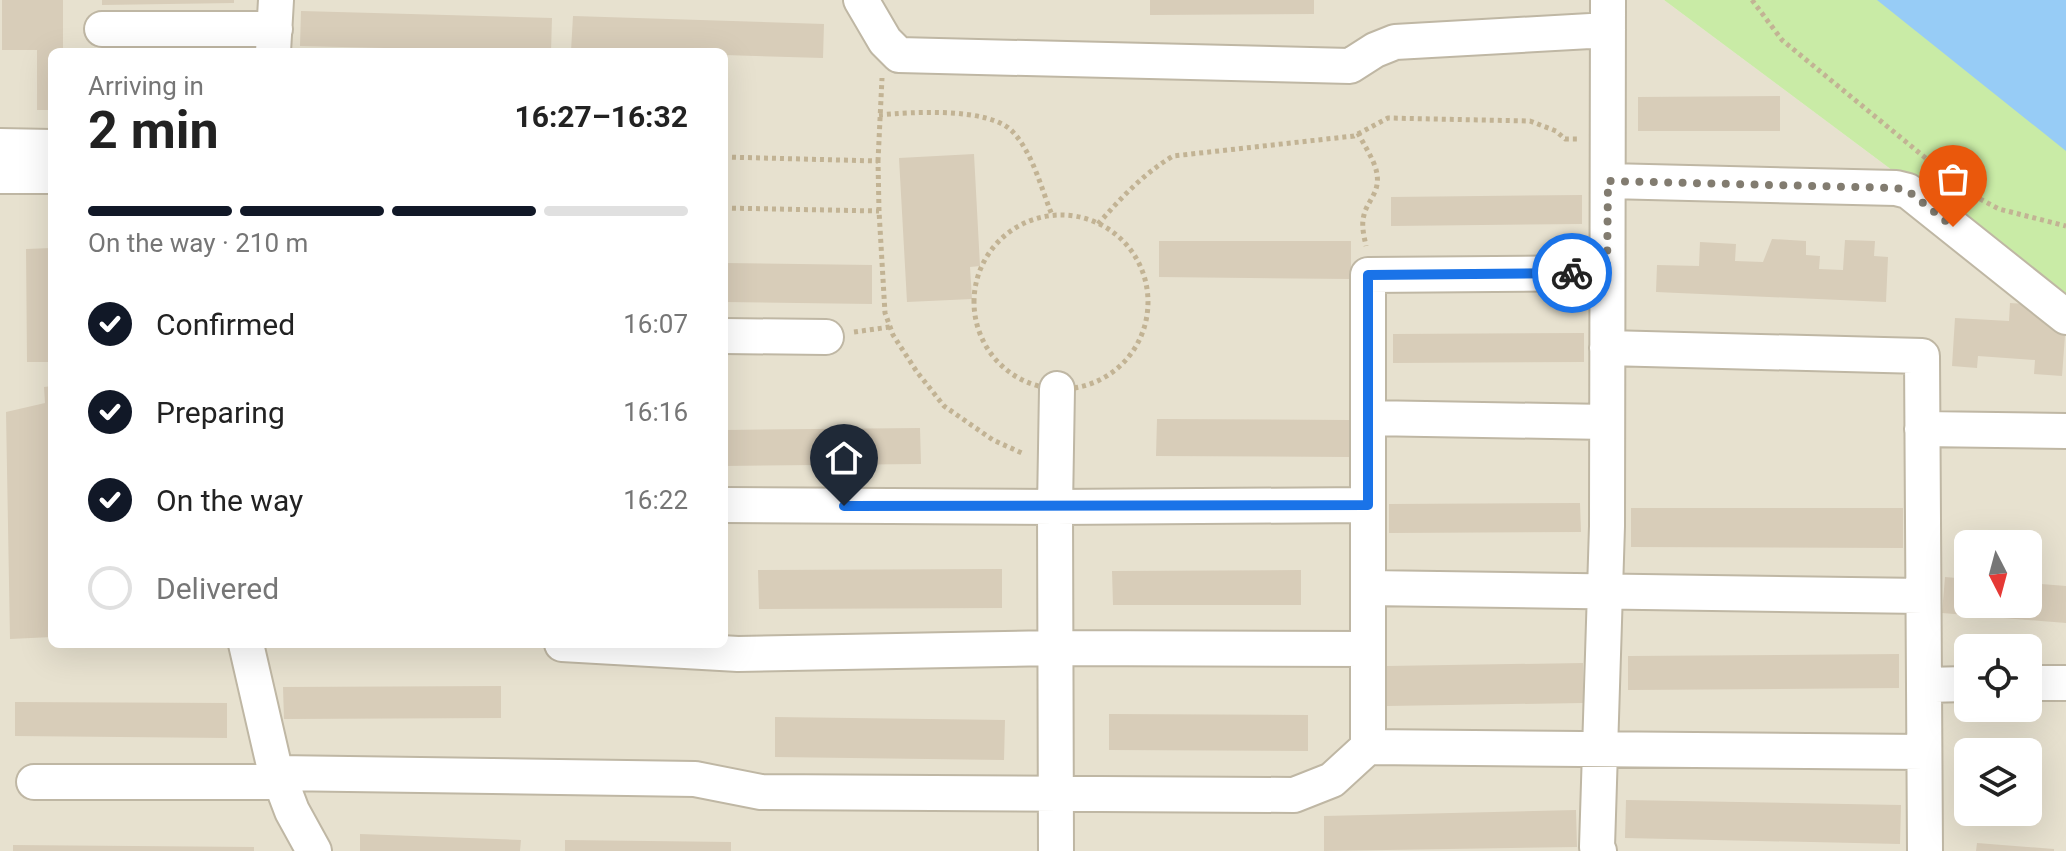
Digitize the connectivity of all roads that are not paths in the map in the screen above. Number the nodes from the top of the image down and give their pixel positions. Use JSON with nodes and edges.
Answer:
{"nodes":[{"id":1,"x":861,"y":0,"type":"edge"},
{"id":2,"x":1608,"y":15,"type":"edge"},
{"id":3,"x":275,"y":27,"type":"edge"},
{"id":4,"x":102,"y":29,"type":"dead end"},
{"id":5,"x":0,"y":146,"type":"edge"},
{"id":6,"x":48,"y":147,"type":"edge"},
{"id":7,"x":0,"y":176,"type":"edge"},
{"id":8,"x":48,"y":176,"type":"edge"},
{"id":9,"x":1608,"y":181,"type":"junction"},
{"id":10,"x":1607,"y":273,"type":"junction"},
{"id":11,"x":2066,"y":317,"type":"edge"},
{"id":12,"x":728,"y":336,"type":"edge"},
{"id":13,"x":826,"y":337,"type":"dead end"},
{"id":14,"x":1607,"y":348,"type":"junction"},
{"id":15,"x":1057,"y":389,"type":"road end"},
{"id":16,"x":1368,"y":418,"type":"junction"},
{"id":17,"x":1607,"y":422,"type":"junction"},
{"id":18,"x":1922,"y":429,"type":"junction"},
{"id":19,"x":2066,"y":431,"type":"edge"},
{"id":20,"x":728,"y":505,"type":"edge"},
{"id":21,"x":1368,"y":505,"type":"junction"},
{"id":22,"x":1055,"y":507,"type":"junction"},
{"id":23,"x":1368,"y":588,"type":"junction"},
{"id":24,"x":1605,"y":592,"type":"junction"},
{"id":25,"x":1923,"y":596,"type":"junction"},
{"id":26,"x":247,"y":648,"type":"edge"},
{"id":27,"x":632,"y":648,"type":"edge"},
{"id":28,"x":1055,"y":648,"type":"junction"},
{"id":29,"x":1368,"y":649,"type":"junction"},
{"id":30,"x":2042,"y":683,"type":"edge"},
{"id":31,"x":2066,"y":683,"type":"edge"},
{"id":32,"x":1954,"y":684,"type":"edge"},
{"id":33,"x":1924,"y":685,"type":"junction"},
{"id":34,"x":1368,"y":747,"type":"junction"},
{"id":35,"x":1600,"y":749,"type":"junction"},
{"id":36,"x":1924,"y":752,"type":"junction"},
{"id":37,"x":279,"y":778,"type":"junction"},
{"id":38,"x":34,"y":782,"type":"dead end"},
{"id":39,"x":1056,"y":794,"type":"junction"},
{"id":40,"x":314,"y":851,"type":"edge"},
{"id":41,"x":1056,"y":851,"type":"edge"},
{"id":42,"x":1599,"y":851,"type":"edge"},
{"id":43,"x":1925,"y":851,"type":"edge"}],
"edges":[{"from":1,"to":2,"type":"lane"},
{"from":2,"to":9,"type":"lane"},
{"from":3,"to":4,"type":"lane"},
{"from":5,"to":6,"type":"lane"},
{"from":7,"to":8,"type":"lane"},
{"from":9,"to":10,"type":"lane"},
{"from":9,"to":11,"type":"lane"},
{"from":10,"to":14,"type":"lane"},
{"from":10,"to":16,"type":"lane"},
{"from":12,"to":13,"type":"lane"},
{"from":14,"to":17,"type":"lane"},
{"from":14,"to":18,"type":"lane"},
{"from":15,"to":22,"type":"lane"},
{"from":16,"to":17,"type":"lane"},
{"from":16,"to":21,"type":"lane"},
{"from":17,"to":24,"type":"lane"},
{"from":18,"to":19,"type":"lane"},
{"from":18,"to":25,"type":"lane"},
{"from":20,"to":22,"type":"lane"},
{"from":21,"to":22,"type":"lane"},
{"from":21,"to":23,"type":"lane"},
{"from":22,"to":28,"type":"lane"},
{"from":23,"to":24,"type":"lane"},
{"from":23,"to":29,"type":"lane"},
{"from":24,"to":25,"type":"lane"},
{"from":24,"to":35,"type":"lane"},
{"from":25,"to":33,"type":"lane"},
{"from":26,"to":37,"type":"lane"},
{"from":27,"to":28,"type":"lane"},
{"from":28,"to":29,"type":"lane"},
{"from":28,"to":39,"type":"lane"},
{"from":29,"to":34,"type":"lane"},
{"from":30,"to":31,"type":"lane"},
{"from":32,"to":33,"type":"lane"},
{"from":33,"to":36,"type":"lane"},
{"from":34,"to":35,"type":"lane"},
{"from":34,"to":39,"type":"lane"},
{"from":35,"to":36,"type":"lane"},
{"from":35,"to":42,"type":"lane"},
{"from":36,"to":43,"type":"lane"},
{"from":37,"to":38,"type":"lane"},
{"from":37,"to":39,"type":"lane"},
{"from":37,"to":40,"type":"lane"},
{"from":39,"to":41,"type":"lane"}]}
